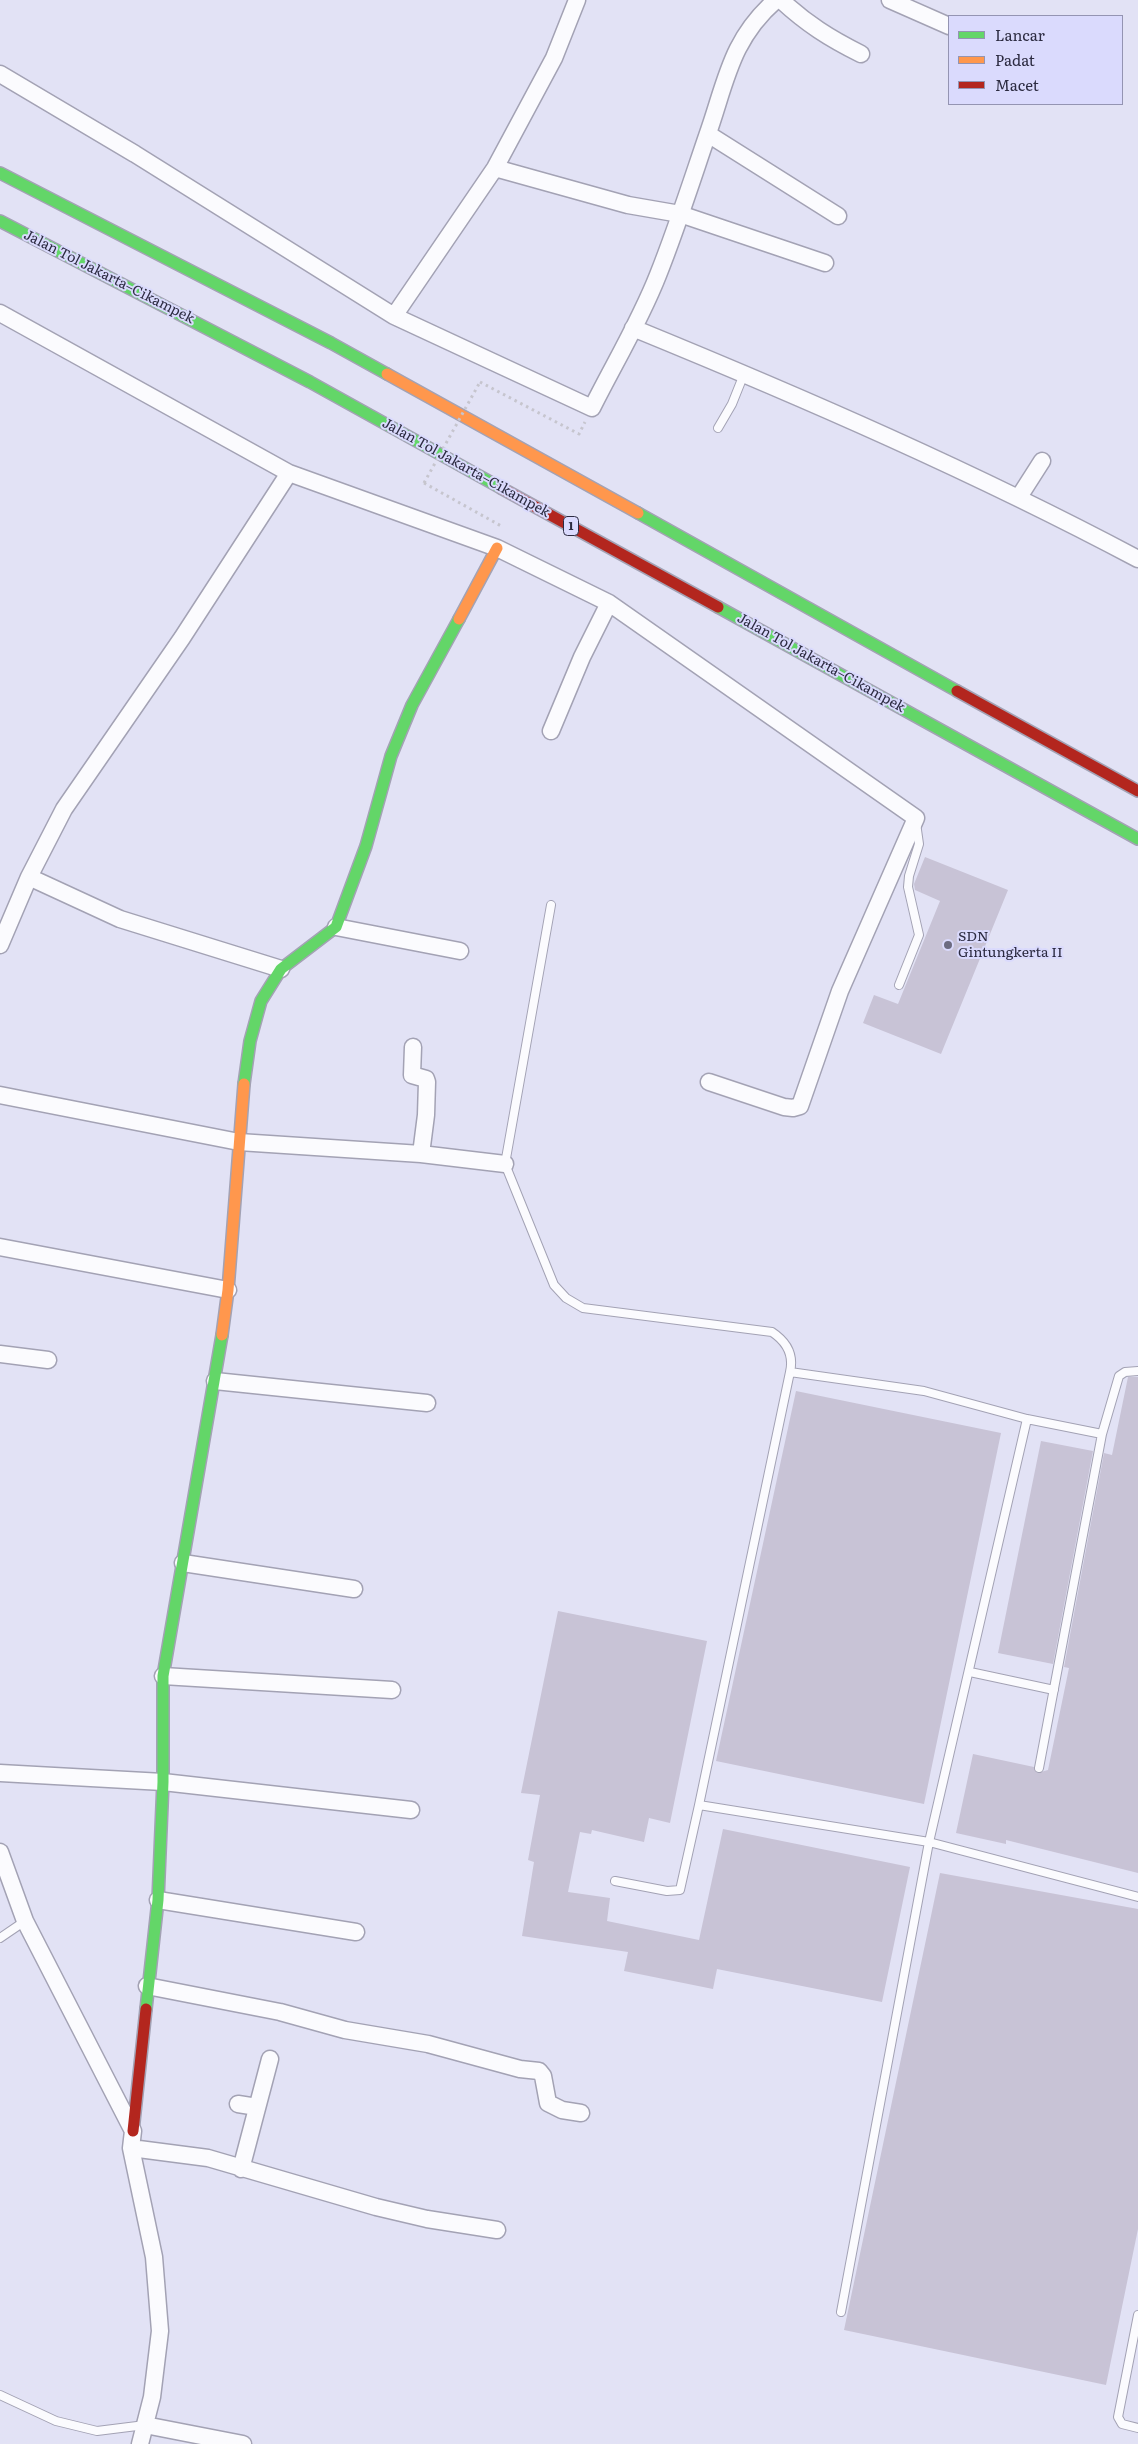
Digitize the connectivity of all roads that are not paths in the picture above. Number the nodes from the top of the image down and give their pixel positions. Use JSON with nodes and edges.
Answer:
{"nodes":[{"id":1,"x":578,"y":0,"type":"edge"},
{"id":2,"x":776,"y":0,"type":"edge"},
{"id":3,"x":782,"y":0,"type":"edge"},
{"id":4,"x":890,"y":0,"type":"edge"},
{"id":5,"x":948,"y":26,"type":"edge"},
{"id":6,"x":861,"y":54,"type":"dead end"},
{"id":7,"x":0,"y":74,"type":"edge"},
{"id":8,"x":708,"y":134,"type":"junction"},
{"id":9,"x":495,"y":168,"type":"junction"},
{"id":10,"x":0,"y":173,"type":"edge"},
{"id":11,"x":680,"y":214,"type":"junction"},
{"id":12,"x":838,"y":216,"type":"dead end"},
{"id":13,"x":0,"y":221,"type":"edge"},
{"id":14,"x":825,"y":262,"type":"dead end"},
{"id":15,"x":0,"y":313,"type":"edge"},
{"id":16,"x":394,"y":316,"type":"junction"},
{"id":17,"x":633,"y":328,"type":"junction"},
{"id":18,"x":744,"y":374,"type":"junction"},
{"id":19,"x":718,"y":428,"type":"dead end"},
{"id":20,"x":1042,"y":461,"type":"dead end"},
{"id":21,"x":289,"y":473,"type":"junction"},
{"id":22,"x":1019,"y":497,"type":"junction"},
{"id":23,"x":497,"y":548,"type":"junction"},
{"id":24,"x":1136,"y":554,"type":"edge"},
{"id":25,"x":609,"y":603,"type":"junction"},
{"id":26,"x":551,"y":731,"type":"dead end"},
{"id":27,"x":1138,"y":791,"type":"edge"},
{"id":28,"x":916,"y":818,"type":"junction"},
{"id":29,"x":1138,"y":839,"type":"edge"},
{"id":30,"x":29,"y":877,"type":"junction"},
{"id":31,"x":551,"y":904,"type":"dead end"},
{"id":32,"x":336,"y":927,"type":"junction"},
{"id":33,"x":0,"y":945,"type":"edge"},
{"id":34,"x":460,"y":950,"type":"dead end"},
{"id":35,"x":281,"y":970,"type":"junction"},
{"id":36,"x":899,"y":985,"type":"dead end"},
{"id":37,"x":413,"y":1047,"type":"dead end"},
{"id":38,"x":709,"y":1082,"type":"dead end"},
{"id":39,"x":0,"y":1095,"type":"edge"},
{"id":40,"x":239,"y":1142,"type":"junction"},
{"id":41,"x":421,"y":1154,"type":"junction"},
{"id":42,"x":505,"y":1164,"type":"junction"},
{"id":43,"x":0,"y":1247,"type":"edge"},
{"id":44,"x":228,"y":1290,"type":"junction"},
{"id":45,"x":0,"y":1354,"type":"edge"},
{"id":46,"x":48,"y":1360,"type":"dead end"},
{"id":47,"x":1138,"y":1371,"type":"edge"},
{"id":48,"x":790,"y":1372,"type":"junction"},
{"id":49,"x":216,"y":1381,"type":"junction"},
{"id":50,"x":427,"y":1403,"type":"dead end"},
{"id":51,"x":1027,"y":1419,"type":"junction"},
{"id":52,"x":1102,"y":1434,"type":"junction"},
{"id":53,"x":183,"y":1563,"type":"junction"},
{"id":54,"x":354,"y":1589,"type":"dead end"},
{"id":55,"x":970,"y":1672,"type":"junction"},
{"id":56,"x":163,"y":1676,"type":"junction"},
{"id":57,"x":392,"y":1690,"type":"dead end"},
{"id":58,"x":1054,"y":1690,"type":"junction"},
{"id":59,"x":1039,"y":1768,"type":"dead end"},
{"id":60,"x":0,"y":1773,"type":"edge"},
{"id":61,"x":163,"y":1782,"type":"junction"},
{"id":62,"x":699,"y":1805,"type":"junction"},
{"id":63,"x":411,"y":1810,"type":"dead end"},
{"id":64,"x":929,"y":1842,"type":"junction"},
{"id":65,"x":0,"y":1852,"type":"edge"},
{"id":66,"x":615,"y":1881,"type":"dead end"},
{"id":67,"x":1138,"y":1896,"type":"edge"},
{"id":68,"x":158,"y":1900,"type":"junction"},
{"id":69,"x":25,"y":1921,"type":"junction"},
{"id":70,"x":356,"y":1932,"type":"dead end"},
{"id":71,"x":0,"y":1938,"type":"edge"},
{"id":72,"x":147,"y":1986,"type":"junction"},
{"id":73,"x":270,"y":2059,"type":"dead end"},
{"id":74,"x":238,"y":2104,"type":"dead end"},
{"id":75,"x":257,"y":2107,"type":"junction"},
{"id":76,"x":581,"y":2112,"type":"dead end"},
{"id":77,"x":133,"y":2131,"type":"junction"},
{"id":78,"x":131,"y":2148,"type":"junction"},
{"id":79,"x":241,"y":2169,"type":"junction"},
{"id":80,"x":497,"y":2230,"type":"dead end"},
{"id":81,"x":841,"y":2312,"type":"dead end"},
{"id":82,"x":1138,"y":2315,"type":"edge"},
{"id":83,"x":0,"y":2395,"type":"edge"},
{"id":84,"x":144,"y":2425,"type":"junction"},
{"id":85,"x":1138,"y":2428,"type":"edge"},
{"id":86,"x":140,"y":2444,"type":"edge"},
{"id":87,"x":243,"y":2444,"type":"edge"}],
"edges":[{"from":1,"to":9,"type":"street"},
{"from":2,"to":8,"type":"street"},
{"from":3,"to":6,"type":"street"},
{"from":4,"to":5,"type":"street"},
{"from":7,"to":16,"type":"street"},
{"from":8,"to":11,"type":"street"},
{"from":8,"to":12,"type":"street"},
{"from":9,"to":11,"type":"street"},
{"from":9,"to":16,"type":"street"},
{"from":10,"to":27,"type":"main road"},
{"from":11,"to":14,"type":"street"},
{"from":11,"to":17,"type":"street"},
{"from":13,"to":29,"type":"main road","name":"Jalan Tol Jakarta–Cikampek","number":"1"},
{"from":15,"to":21,"type":"street"},
{"from":16,"to":17,"type":"street"},
{"from":17,"to":18,"type":"street"},
{"from":18,"to":19,"type":"lane"},
{"from":18,"to":22,"type":"street"},
{"from":20,"to":22,"type":"street"},
{"from":21,"to":23,"type":"street"},
{"from":21,"to":30,"type":"street"},
{"from":22,"to":24,"type":"street"},
{"from":23,"to":25,"type":"street"},
{"from":23,"to":32,"type":"main road"},
{"from":25,"to":26,"type":"street"},
{"from":25,"to":28,"type":"street"},
{"from":28,"to":36,"type":"lane"},
{"from":28,"to":38,"type":"street"},
{"from":30,"to":33,"type":"street"},
{"from":30,"to":35,"type":"street"},
{"from":31,"to":42,"type":"lane"},
{"from":32,"to":34,"type":"street"},
{"from":32,"to":35,"type":"main road"},
{"from":35,"to":40,"type":"main road"},
{"from":37,"to":41,"type":"street"},
{"from":39,"to":40,"type":"street"},
{"from":40,"to":41,"type":"street"},
{"from":40,"to":44,"type":"main road"},
{"from":41,"to":42,"type":"street"},
{"from":42,"to":48,"type":"lane"},
{"from":43,"to":44,"type":"street"},
{"from":44,"to":49,"type":"main road"},
{"from":45,"to":46,"type":"street"},
{"from":47,"to":52,"type":"lane"},
{"from":48,"to":51,"type":"lane"},
{"from":48,"to":62,"type":"lane"},
{"from":49,"to":50,"type":"street"},
{"from":49,"to":53,"type":"main road"},
{"from":51,"to":52,"type":"lane"},
{"from":51,"to":55,"type":"lane"},
{"from":52,"to":58,"type":"lane"},
{"from":53,"to":54,"type":"street"},
{"from":53,"to":56,"type":"main road"},
{"from":55,"to":58,"type":"lane"},
{"from":55,"to":64,"type":"lane"},
{"from":56,"to":57,"type":"street"},
{"from":56,"to":61,"type":"main road"},
{"from":58,"to":59,"type":"lane"},
{"from":60,"to":61,"type":"street"},
{"from":61,"to":63,"type":"street"},
{"from":61,"to":68,"type":"main road"},
{"from":62,"to":64,"type":"lane"},
{"from":62,"to":66,"type":"lane"},
{"from":64,"to":67,"type":"lane"},
{"from":64,"to":81,"type":"lane"},
{"from":65,"to":69,"type":"street"},
{"from":68,"to":70,"type":"street"},
{"from":68,"to":72,"type":"main road"},
{"from":69,"to":71,"type":"lane"},
{"from":69,"to":77,"type":"street"},
{"from":72,"to":76,"type":"street"},
{"from":72,"to":77,"type":"main road"},
{"from":73,"to":75,"type":"street"},
{"from":74,"to":75,"type":"street"},
{"from":75,"to":79,"type":"street"},
{"from":77,"to":78,"type":"street"},
{"from":78,"to":79,"type":"street"},
{"from":78,"to":84,"type":"street"},
{"from":79,"to":80,"type":"street"},
{"from":82,"to":85,"type":"lane"},
{"from":83,"to":84,"type":"lane"},
{"from":84,"to":86,"type":"street"},
{"from":84,"to":87,"type":"street"}]}
